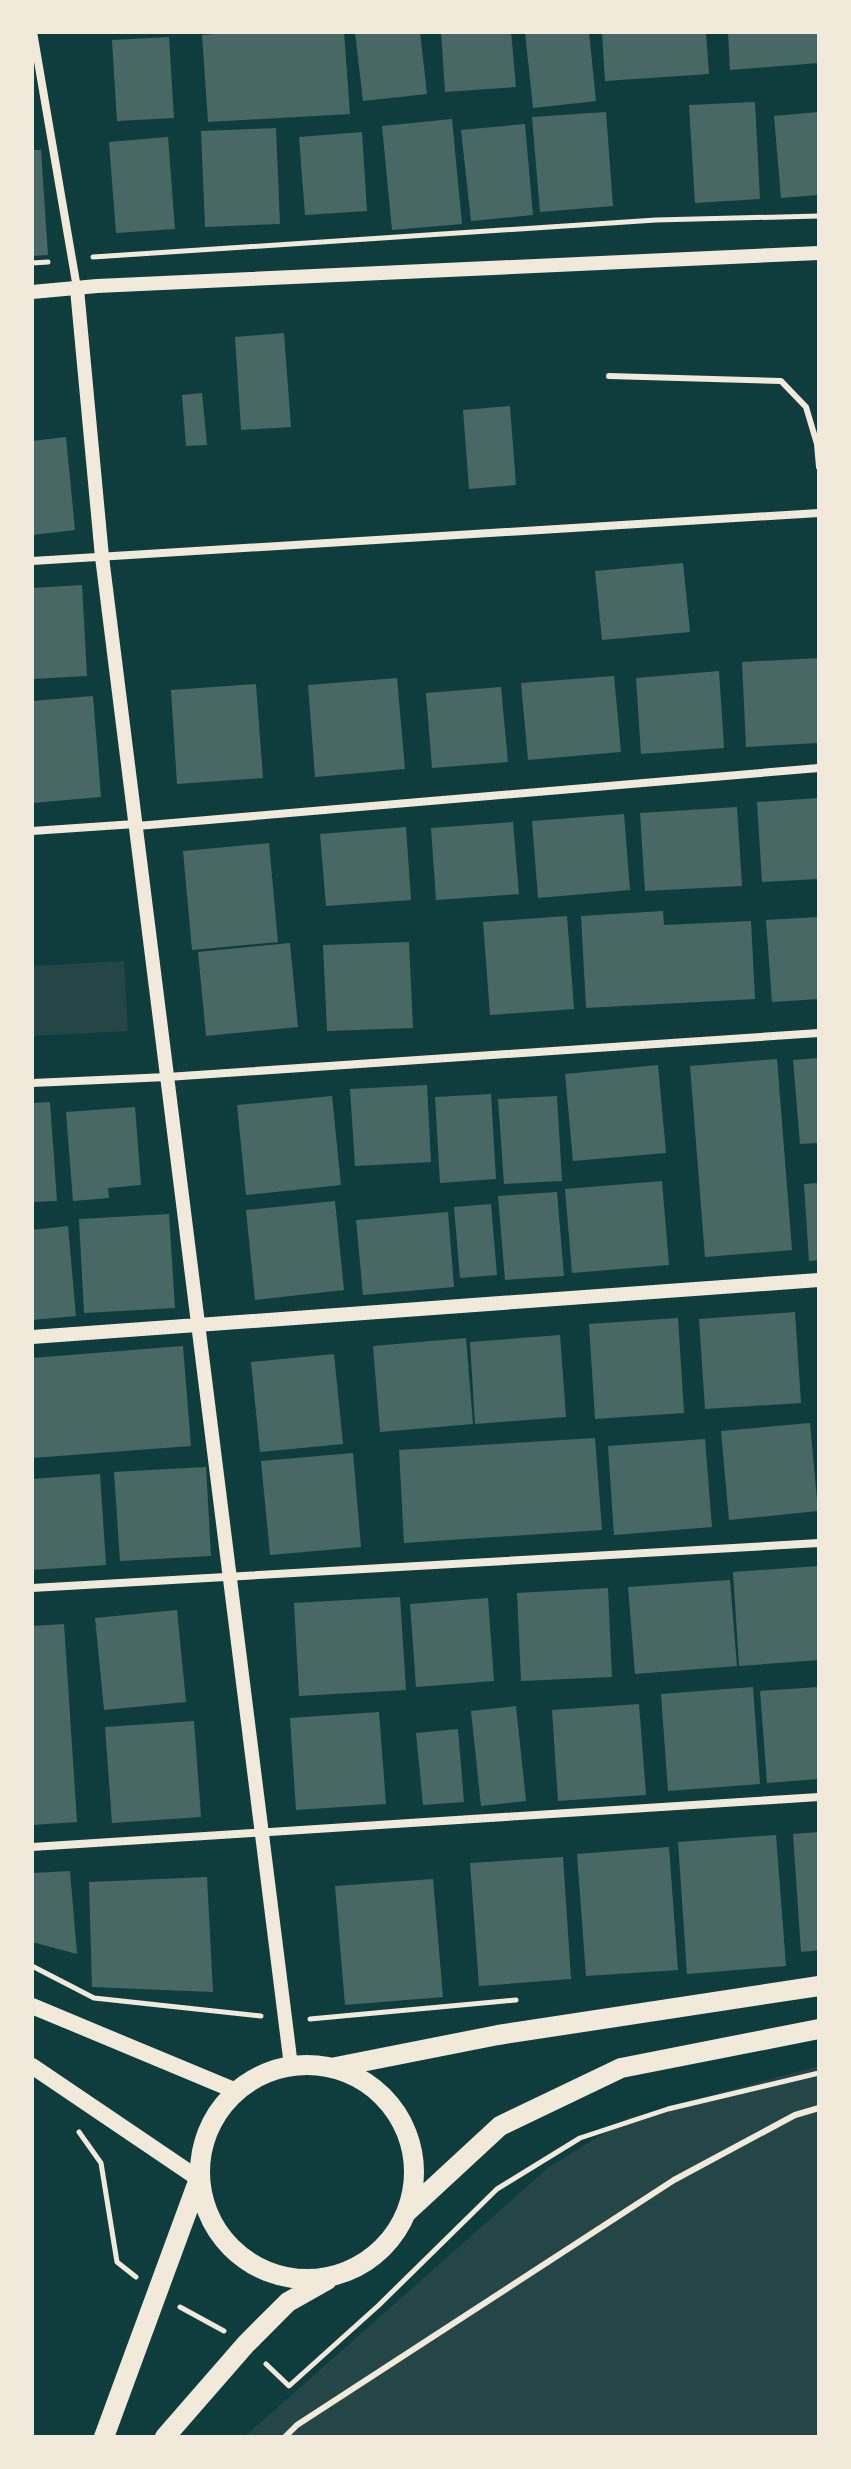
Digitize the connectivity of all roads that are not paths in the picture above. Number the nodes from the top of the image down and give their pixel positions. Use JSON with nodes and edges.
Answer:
{"nodes":[{"id":1,"x":33,"y":32,"type":"edge"},
{"id":2,"x":819,"y":253,"type":"edge"},
{"id":3,"x":77,"y":289,"type":"junction"},
{"id":4,"x":32,"y":292,"type":"edge"},
{"id":5,"x":609,"y":376,"type":"dead end"},
{"id":6,"x":819,"y":467,"type":"edge"},
{"id":7,"x":819,"y":513,"type":"edge"},
{"id":8,"x":102,"y":557,"type":"junction"},
{"id":9,"x":32,"y":561,"type":"edge"},
{"id":10,"x":819,"y":768,"type":"edge"},
{"id":11,"x":135,"y":824,"type":"junction"},
{"id":12,"x":32,"y":831,"type":"edge"},
{"id":13,"x":819,"y":1033,"type":"edge"},
{"id":14,"x":167,"y":1077,"type":"junction"},
{"id":15,"x":32,"y":1083,"type":"edge"},
{"id":16,"x":819,"y":1280,"type":"edge"},
{"id":17,"x":198,"y":1325,"type":"junction"},
{"id":18,"x":32,"y":1337,"type":"edge"},
{"id":19,"x":819,"y":1543,"type":"edge"},
{"id":20,"x":230,"y":1575,"type":"junction"},
{"id":21,"x":32,"y":1588,"type":"edge"},
{"id":22,"x":819,"y":1797,"type":"edge"},
{"id":23,"x":262,"y":1832,"type":"junction"},
{"id":24,"x":32,"y":1847,"type":"edge"},
{"id":25,"x":819,"y":1986,"type":"edge"},
{"id":26,"x":32,"y":2006,"type":"edge"},
{"id":27,"x":819,"y":2029,"type":"edge"},
{"id":28,"x":32,"y":2066,"type":"edge"},
{"id":29,"x":291,"y":2066,"type":"junction"},
{"id":30,"x":331,"y":2068,"type":"junction"},
{"id":31,"x":236,"y":2091,"type":"junction"},
{"id":32,"x":819,"y":2108,"type":"edge"},
{"id":33,"x":199,"y":2179,"type":"junction"},
{"id":34,"x":406,"y":2213,"type":"junction"},
{"id":35,"x":337,"y":2275,"type":"junction"},
{"id":36,"x":104,"y":2437,"type":"edge"},
{"id":37,"x":165,"y":2437,"type":"edge"},
{"id":38,"x":285,"y":2437,"type":"edge"}],
"edges":[{"from":1,"to":3,"type":"street"},
{"from":2,"to":3,"type":"street"},
{"from":3,"to":4,"type":"street"},
{"from":3,"to":8,"type":"street"},
{"from":5,"to":6,"type":"lane"},
{"from":7,"to":8,"type":"street"},
{"from":8,"to":9,"type":"street"},
{"from":8,"to":11,"type":"street"},
{"from":10,"to":11,"type":"street"},
{"from":11,"to":12,"type":"street"},
{"from":11,"to":14,"type":"street"},
{"from":13,"to":14,"type":"street"},
{"from":14,"to":15,"type":"street"},
{"from":14,"to":17,"type":"street"},
{"from":16,"to":17,"type":"street"},
{"from":17,"to":18,"type":"street"},
{"from":17,"to":20,"type":"street"},
{"from":19,"to":20,"type":"street"},
{"from":20,"to":21,"type":"street"},
{"from":20,"to":23,"type":"street"},
{"from":22,"to":23,"type":"street"},
{"from":23,"to":24,"type":"street"},
{"from":23,"to":29,"type":"street"},
{"from":25,"to":30,"type":"main road"},
{"from":26,"to":31,"type":"main road"},
{"from":27,"to":34,"type":"main road"},
{"from":28,"to":33,"type":"main road"},
{"from":29,"to":30,"type":"main road"},
{"from":29,"to":31,"type":"main road"},
{"from":30,"to":34,"type":"main road"},
{"from":31,"to":33,"type":"main road"},
{"from":32,"to":38,"type":"lane"},
{"from":33,"to":35,"type":"main road"},
{"from":33,"to":36,"type":"main road"},
{"from":34,"to":35,"type":"main road"},
{"from":35,"to":37,"type":"main road"}]}
